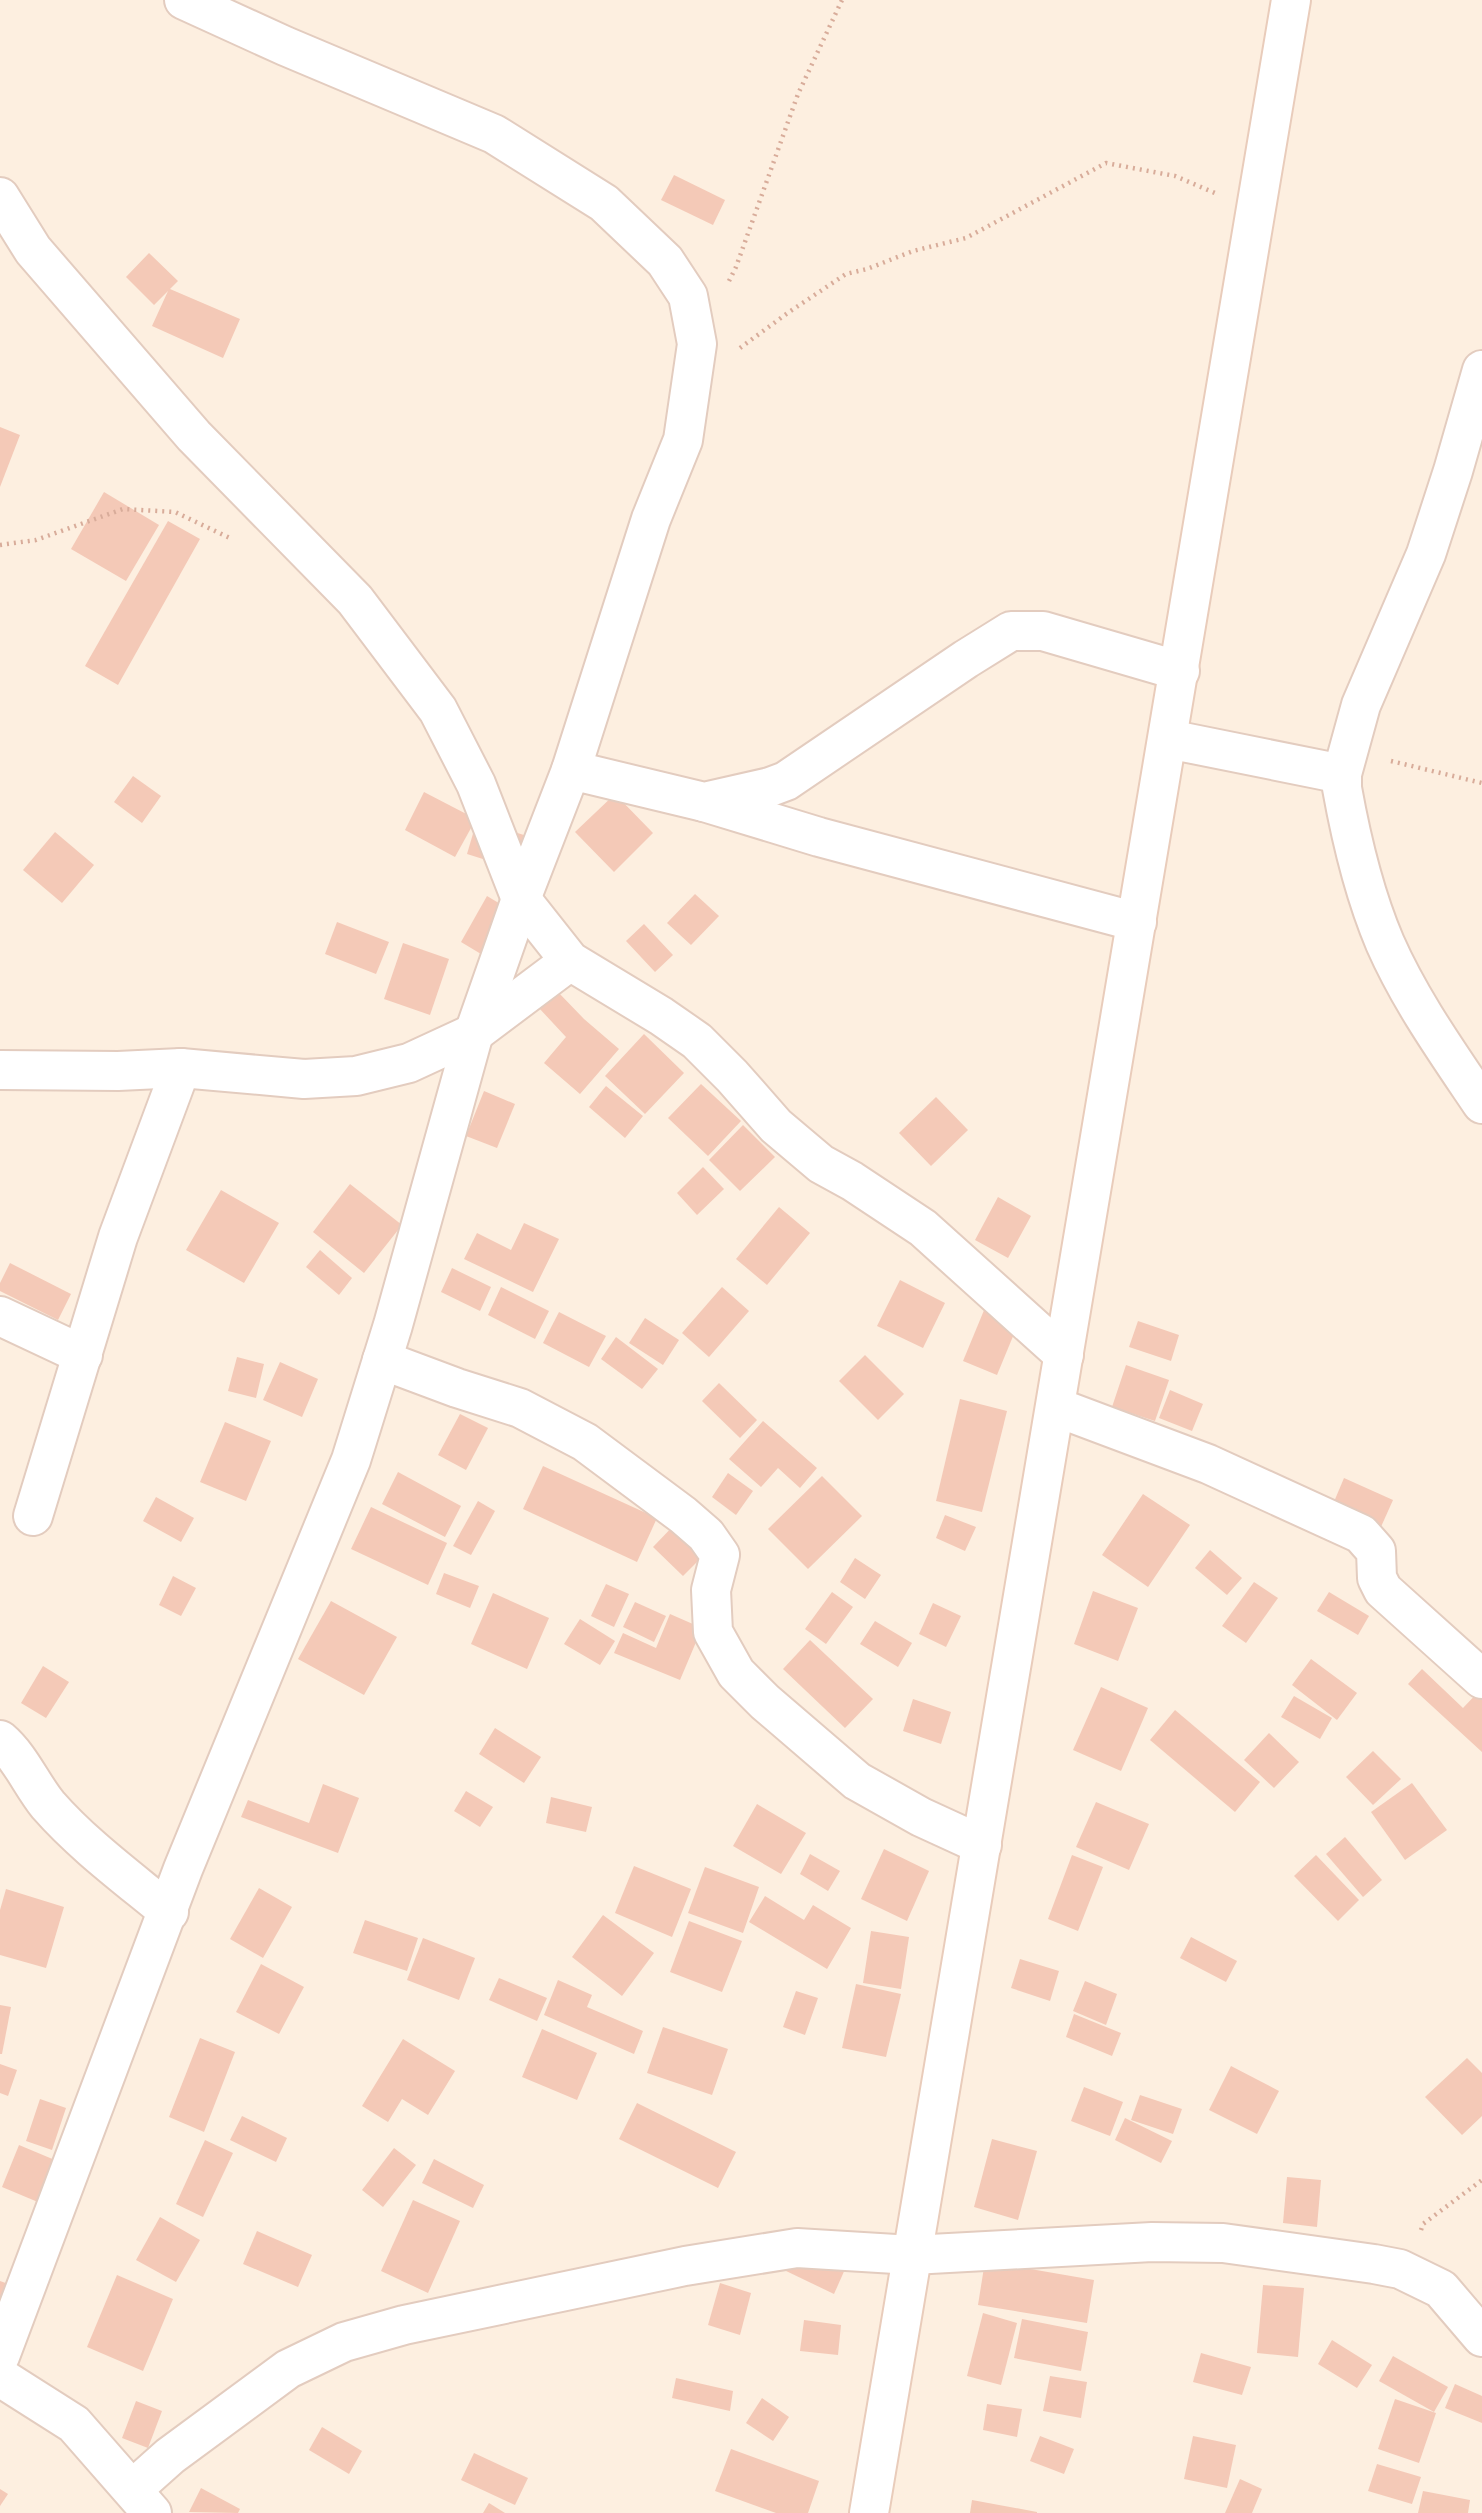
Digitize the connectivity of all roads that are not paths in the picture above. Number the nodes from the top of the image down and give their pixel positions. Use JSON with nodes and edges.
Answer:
{"nodes":[{"id":1,"x":184,"y":0,"type":"edge"},
{"id":2,"x":1291,"y":0,"type":"edge"},
{"id":3,"x":0,"y":197,"type":"edge"},
{"id":4,"x":1482,"y":370,"type":"edge"},
{"id":5,"x":1180,"y":671,"type":"junction"},
{"id":6,"x":1168,"y":739,"type":"junction"},
{"id":7,"x":1345,"y":762,"type":"junction"},
{"id":8,"x":571,"y":770,"type":"junction"},
{"id":9,"x":704,"y":802,"type":"junction"},
{"id":10,"x":521,"y":899,"type":"junction"},
{"id":11,"x":1137,"y":922,"type":"junction"},
{"id":12,"x":569,"y":961,"type":"junction"},
{"id":13,"x":474,"y":1033,"type":"junction"},
{"id":14,"x":181,"y":1068,"type":"junction"},
{"id":15,"x":0,"y":1070,"type":"edge"},
{"id":16,"x":1482,"y":1104,"type":"edge"},
{"id":17,"x":0,"y":1316,"type":"edge"},
{"id":18,"x":83,"y":1355,"type":"junction"},
{"id":19,"x":1064,"y":1356,"type":"junction"},
{"id":20,"x":382,"y":1360,"type":"junction"},
{"id":21,"x":1056,"y":1407,"type":"junction"},
{"id":22,"x":33,"y":1516,"type":"dead end"},
{"id":23,"x":1482,"y":1679,"type":"edge"},
{"id":24,"x":0,"y":1740,"type":"edge"},
{"id":25,"x":982,"y":1844,"type":"junction"},
{"id":26,"x":169,"y":1913,"type":"junction"},
{"id":27,"x":912,"y":2255,"type":"junction"},
{"id":28,"x":1482,"y":2337,"type":"edge"},
{"id":29,"x":0,"y":2356,"type":"edge"},
{"id":30,"x":0,"y":2377,"type":"edge"},
{"id":31,"x":143,"y":2501,"type":"edge"},
{"id":32,"x":869,"y":2513,"type":"edge"}],
"edges":[{"from":1,"to":8,"type":"street"},
{"from":2,"to":5,"type":"street"},
{"from":3,"to":10,"type":"street"},
{"from":4,"to":7,"type":"street"},
{"from":5,"to":6,"type":"street"},
{"from":5,"to":9,"type":"street"},
{"from":6,"to":7,"type":"street"},
{"from":6,"to":11,"type":"street"},
{"from":7,"to":16,"type":"street"},
{"from":8,"to":9,"type":"street"},
{"from":8,"to":10,"type":"street"},
{"from":9,"to":11,"type":"street"},
{"from":10,"to":12,"type":"street"},
{"from":10,"to":13,"type":"street"},
{"from":11,"to":19,"type":"street"},
{"from":12,"to":13,"type":"street"},
{"from":12,"to":19,"type":"street"},
{"from":13,"to":14,"type":"street"},
{"from":13,"to":20,"type":"street"},
{"from":14,"to":15,"type":"street"},
{"from":14,"to":18,"type":"street"},
{"from":17,"to":18,"type":"street"},
{"from":18,"to":22,"type":"street"},
{"from":19,"to":21,"type":"street"},
{"from":20,"to":25,"type":"street"},
{"from":20,"to":26,"type":"street"},
{"from":21,"to":23,"type":"street"},
{"from":21,"to":25,"type":"street"},
{"from":24,"to":26,"type":"street"},
{"from":25,"to":27,"type":"street"},
{"from":26,"to":29,"type":"street"},
{"from":27,"to":28,"type":"street"},
{"from":27,"to":31,"type":"street"},
{"from":27,"to":32,"type":"street"},
{"from":30,"to":31,"type":"street"}]}
